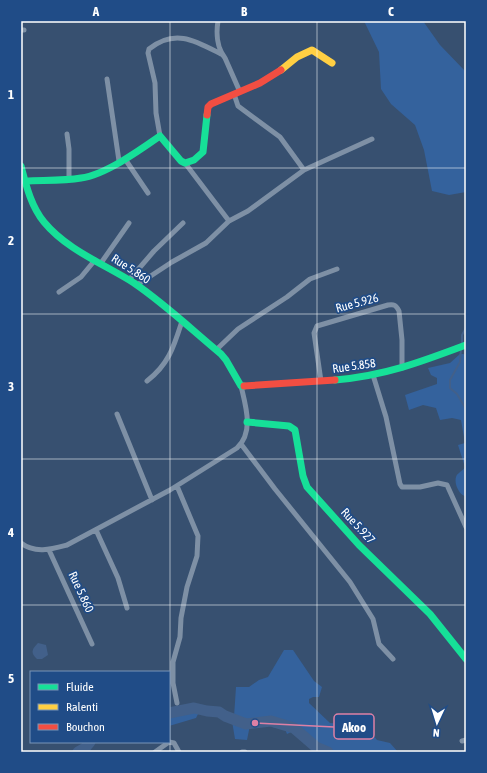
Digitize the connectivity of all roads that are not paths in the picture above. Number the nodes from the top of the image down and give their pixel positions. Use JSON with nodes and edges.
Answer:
{"nodes":[{"id":1,"x":218,"y":21,"type":"edge"},
{"id":2,"x":221,"y":54,"type":"junction"},
{"id":3,"x":332,"y":63,"type":"dead end"},
{"id":4,"x":107,"y":79,"type":"dead end"},
{"id":5,"x":237,"y":93,"type":"junction"},
{"id":6,"x":67,"y":134,"type":"dead end"},
{"id":7,"x":160,"y":136,"type":"junction"},
{"id":8,"x":372,"y":139,"type":"dead end"},
{"id":9,"x":122,"y":160,"type":"junction"},
{"id":10,"x":185,"y":163,"type":"junction"},
{"id":11,"x":21,"y":166,"type":"edge"},
{"id":12,"x":304,"y":170,"type":"junction"},
{"id":13,"x":69,"y":179,"type":"junction"},
{"id":14,"x":25,"y":181,"type":"junction"},
{"id":15,"x":148,"y":193,"type":"dead end"},
{"id":16,"x":229,"y":221,"type":"junction"},
{"id":17,"x":129,"y":223,"type":"dead end"},
{"id":18,"x":183,"y":223,"type":"dead end"},
{"id":19,"x":98,"y":262,"type":"junction"},
{"id":20,"x":337,"y":269,"type":"dead end"},
{"id":21,"x":129,"y":280,"type":"junction"},
{"id":22,"x":137,"y":285,"type":"junction"},
{"id":23,"x":59,"y":292,"type":"dead end"},
{"id":24,"x":182,"y":321,"type":"junction"},
{"id":25,"x":466,"y":346,"type":"edge"},
{"id":26,"x":216,"y":350,"type":"junction"},
{"id":27,"x":402,"y":368,"type":"junction"},
{"id":28,"x":373,"y":375,"type":"junction"},
{"id":29,"x":147,"y":381,"type":"dead end"},
{"id":30,"x":321,"y":381,"type":"junction"},
{"id":31,"x":241,"y":386,"type":"junction"},
{"id":32,"x":117,"y":414,"type":"dead end"},
{"id":33,"x":247,"y":422,"type":"junction"},
{"id":34,"x":241,"y":444,"type":"junction"},
{"id":35,"x":177,"y":486,"type":"junction"},
{"id":36,"x":152,"y":500,"type":"junction"},
{"id":37,"x":466,"y":527,"type":"edge"},
{"id":38,"x":96,"y":530,"type":"junction"},
{"id":39,"x":21,"y":543,"type":"edge"},
{"id":40,"x":49,"y":550,"type":"junction"},
{"id":41,"x":127,"y":608,"type":"dead end"},
{"id":42,"x":92,"y":644,"type":"dead end"},
{"id":43,"x":393,"y":658,"type":"dead end"},
{"id":44,"x":466,"y":658,"type":"edge"},
{"id":45,"x":177,"y":702,"type":"dead end"},
{"id":46,"x":170,"y":742,"type":"edge"},
{"id":47,"x":168,"y":743,"type":"edge"},
{"id":48,"x":155,"y":752,"type":"edge"},
{"id":49,"x":179,"y":752,"type":"edge"}],
"edges":[{"from":1,"to":2,"type":"street"},
{"from":2,"to":5,"type":"street"},
{"from":2,"to":7,"type":"street"},
{"from":3,"to":5,"type":"street"},
{"from":4,"to":9,"type":"street"},
{"from":5,"to":10,"type":"street"},
{"from":5,"to":12,"type":"street"},
{"from":6,"to":13,"type":"street"},
{"from":7,"to":9,"type":"street"},
{"from":7,"to":10,"type":"street"},
{"from":8,"to":12,"type":"street"},
{"from":9,"to":13,"type":"street"},
{"from":9,"to":15,"type":"street"},
{"from":10,"to":16,"type":"street"},
{"from":11,"to":14,"type":"street","name":"Rue 5.860"},
{"from":12,"to":16,"type":"street"},
{"from":13,"to":14,"type":"street"},
{"from":14,"to":19,"type":"street","name":"Rue 5.860"},
{"from":16,"to":22,"type":"street"},
{"from":17,"to":19,"type":"street"},
{"from":18,"to":21,"type":"street"},
{"from":19,"to":21,"type":"street","name":"Rue 5.860"},
{"from":19,"to":23,"type":"street"},
{"from":20,"to":26,"type":"street"},
{"from":21,"to":22,"type":"street","name":"Rue 5.860"},
{"from":22,"to":24,"type":"street","name":"Rue 5.860"},
{"from":24,"to":26,"type":"street","name":"Rue 5.860"},
{"from":24,"to":29,"type":"street"},
{"from":25,"to":27,"type":"street","name":"Rue 5.858"},
{"from":26,"to":31,"type":"street","name":"Rue 5.860"},
{"from":27,"to":28,"type":"street","name":"Rue 5.858"},
{"from":27,"to":30,"type":"street","name":"Rue 5.926"},
{"from":28,"to":30,"type":"street","name":"Rue 5.858"},
{"from":28,"to":37,"type":"street"},
{"from":30,"to":31,"type":"street","name":"Rue 5.858"},
{"from":31,"to":33,"type":"street"},
{"from":32,"to":36,"type":"street"},
{"from":33,"to":34,"type":"street"},
{"from":33,"to":44,"type":"street","name":"Rue 5.927"},
{"from":34,"to":35,"type":"street"},
{"from":34,"to":43,"type":"street"},
{"from":35,"to":36,"type":"street"},
{"from":35,"to":45,"type":"street"},
{"from":36,"to":38,"type":"street"},
{"from":38,"to":40,"type":"street"},
{"from":38,"to":41,"type":"street"},
{"from":39,"to":40,"type":"street"},
{"from":40,"to":42,"type":"street","name":"Rue 5.860"},
{"from":46,"to":49,"type":"street"},
{"from":47,"to":48,"type":"street"}]}
